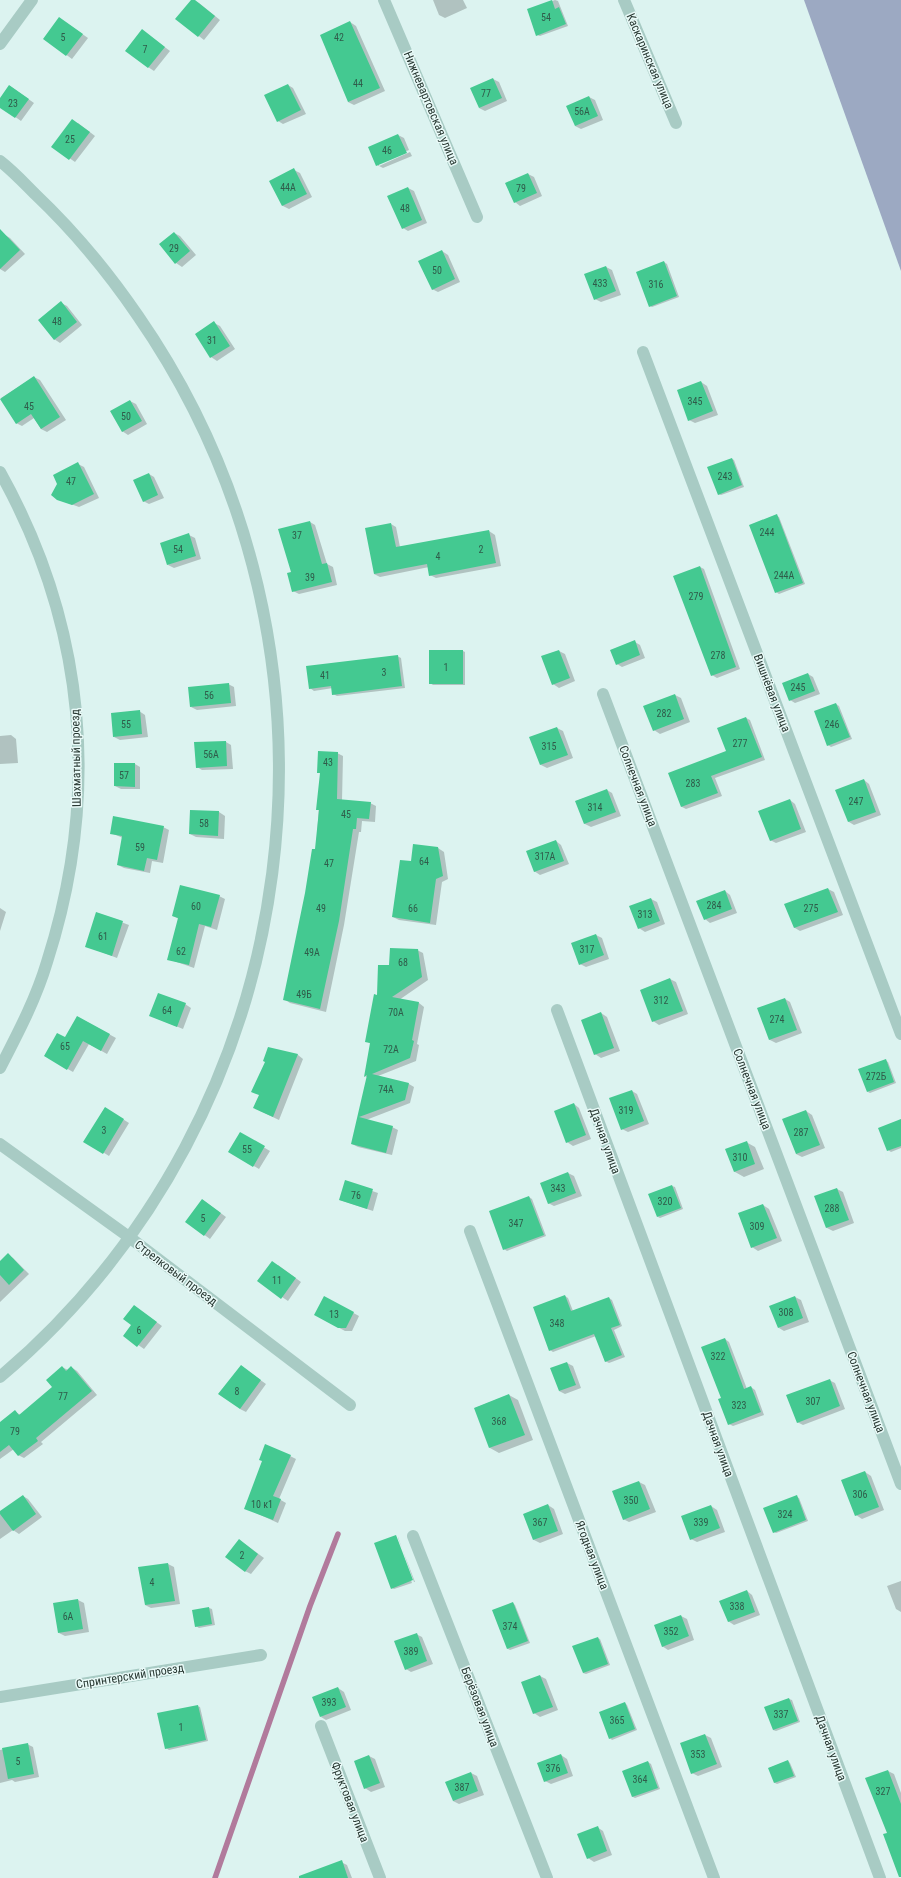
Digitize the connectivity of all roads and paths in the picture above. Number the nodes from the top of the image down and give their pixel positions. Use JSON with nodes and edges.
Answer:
{"nodes":[{"id":1,"x":32,"y":0,"type":"edge"},
{"id":2,"x":384,"y":0,"type":"edge"},
{"id":3,"x":624,"y":0,"type":"edge"},
{"id":4,"x":0,"y":44,"type":"edge"},
{"id":5,"x":676,"y":123,"type":"dead end"},
{"id":6,"x":0,"y":161,"type":"edge"},
{"id":7,"x":477,"y":217,"type":"dead end"},
{"id":8,"x":643,"y":352,"type":"dead end"},
{"id":9,"x":0,"y":472,"type":"edge"},
{"id":10,"x":604,"y":694,"type":"dead end"},
{"id":11,"x":557,"y":1010,"type":"dead end"},
{"id":12,"x":901,"y":1034,"type":"edge"},
{"id":13,"x":0,"y":1068,"type":"edge"},
{"id":14,"x":0,"y":1144,"type":"edge"},
{"id":15,"x":470,"y":1231,"type":"dead end"},
{"id":16,"x":129,"y":1237,"type":"junction"},
{"id":17,"x":0,"y":1377,"type":"edge"},
{"id":18,"x":350,"y":1405,"type":"dead end"},
{"id":19,"x":901,"y":1484,"type":"edge"},
{"id":20,"x":413,"y":1536,"type":"dead end"},
{"id":21,"x":261,"y":1655,"type":"dead end"},
{"id":22,"x":0,"y":1697,"type":"edge"},
{"id":23,"x":321,"y":1726,"type":"dead end"},
{"id":24,"x":380,"y":1878,"type":"edge"},
{"id":25,"x":547,"y":1878,"type":"edge"},
{"id":26,"x":714,"y":1878,"type":"edge"},
{"id":27,"x":880,"y":1878,"type":"edge"}],
"edges":[{"from":1,"to":4,"type":"street"},
{"from":2,"to":7,"type":"street","name":"Нижневартовская улица"},
{"from":3,"to":5,"type":"street","name":"Каскаринская улица"},
{"from":6,"to":16,"type":"street"},
{"from":8,"to":12,"type":"street","name":"Вишнёвая улица"},
{"from":9,"to":13,"type":"street","name":"Шахматный проезд"},
{"from":10,"to":19,"type":"street","name":"Солнечная улица"},
{"from":11,"to":27,"type":"street","name":"Дачная улица"},
{"from":14,"to":16,"type":"street","name":"Стрелковый проезд"},
{"from":15,"to":26,"type":"street","name":"Ягодная улица"},
{"from":16,"to":17,"type":"street"},
{"from":16,"to":18,"type":"street","name":"Стрелковый проезд"},
{"from":20,"to":25,"type":"street","name":"Берёзовая улица"},
{"from":21,"to":22,"type":"street","name":"Спринтерский проезд"},
{"from":23,"to":24,"type":"street","name":"Фруктовая улица"}]}
